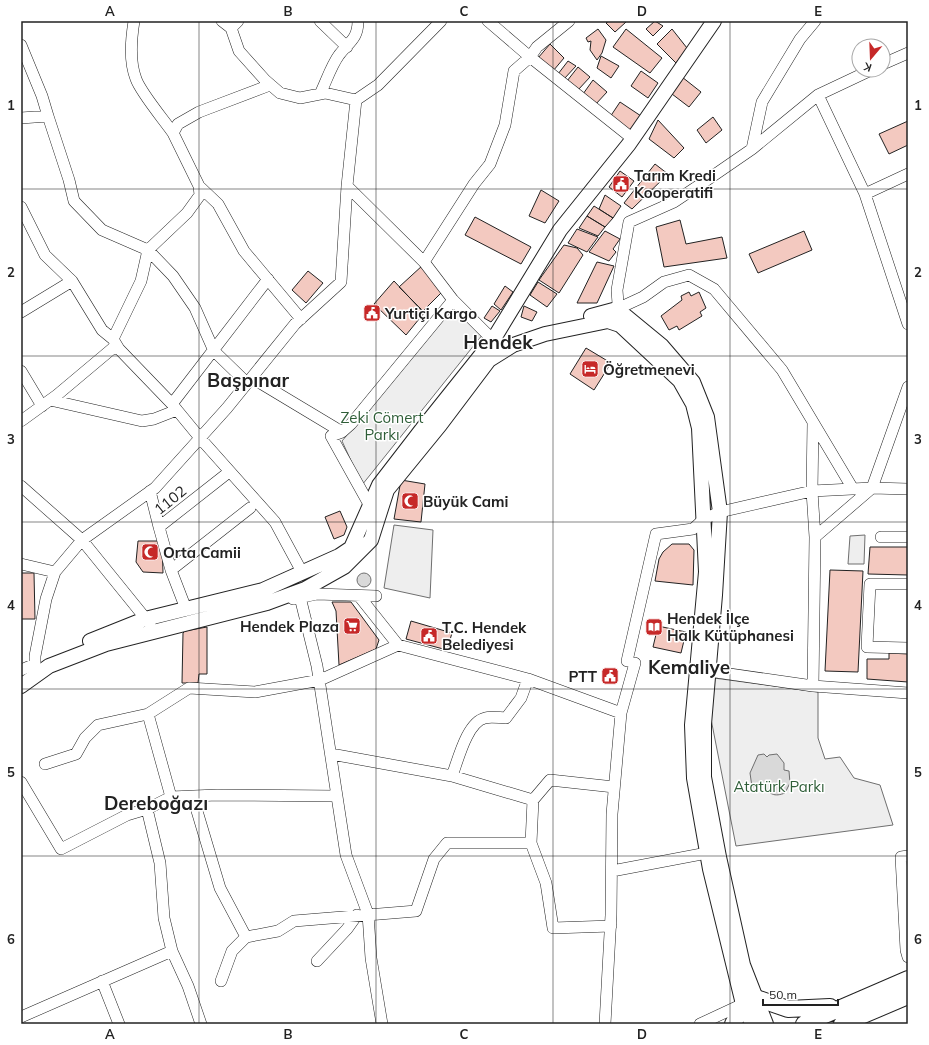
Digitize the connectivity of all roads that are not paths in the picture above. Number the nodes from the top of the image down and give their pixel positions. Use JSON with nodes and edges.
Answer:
{"nodes":[{"id":1,"x":134,"y":21,"type":"edge"},
{"id":2,"x":222,"y":21,"type":"edge"},
{"id":3,"x":320,"y":21,"type":"edge"},
{"id":4,"x":358,"y":21,"type":"edge"},
{"id":5,"x":442,"y":21,"type":"edge"},
{"id":6,"x":488,"y":21,"type":"edge"},
{"id":7,"x":570,"y":21,"type":"edge"},
{"id":8,"x":714,"y":21,"type":"edge"},
{"id":9,"x":815,"y":21,"type":"edge"},
{"id":10,"x":235,"y":25,"type":"edge"},
{"id":11,"x":21,"y":46,"type":"edge"},
{"id":12,"x":348,"y":47,"type":"junction"},
{"id":13,"x":908,"y":53,"type":"edge"},
{"id":14,"x":530,"y":56,"type":"junction"},
{"id":15,"x":891,"y":60,"type":"edge"},
{"id":16,"x":854,"y":78,"type":"edge"},
{"id":17,"x":270,"y":85,"type":"junction"},
{"id":18,"x":320,"y":94,"type":"junction"},
{"id":19,"x":818,"y":95,"type":"junction"},
{"id":20,"x":356,"y":100,"type":"junction"},
{"id":21,"x":48,"y":116,"type":"junction"},
{"id":22,"x":21,"y":118,"type":"edge"},
{"id":23,"x":173,"y":133,"type":"junction"},
{"id":24,"x":633,"y":139,"type":"junction"},
{"id":25,"x":752,"y":149,"type":"junction"},
{"id":26,"x":908,"y":174,"type":"edge"},
{"id":27,"x":200,"y":186,"type":"junction"},
{"id":28,"x":347,"y":186,"type":"junction"},
{"id":29,"x":865,"y":194,"type":"junction"},
{"id":30,"x":21,"y":207,"type":"edge"},
{"id":31,"x":148,"y":250,"type":"junction"},
{"id":32,"x":424,"y":262,"type":"junction"},
{"id":33,"x":268,"y":279,"type":"junction"},
{"id":34,"x":72,"y":281,"type":"junction"},
{"id":35,"x":453,"y":300,"type":"junction"},
{"id":36,"x":617,"y":309,"type":"junction"},
{"id":37,"x":21,"y":312,"type":"edge"},
{"id":38,"x":301,"y":319,"type":"junction"},
{"id":39,"x":908,"y":324,"type":"edge"},
{"id":40,"x":620,"y":325,"type":"junction"},
{"id":41,"x":113,"y":339,"type":"junction"},
{"id":42,"x":493,"y":340,"type":"junction"},
{"id":43,"x":119,"y":349,"type":"junction"},
{"id":44,"x":214,"y":351,"type":"junction"},
{"id":45,"x":489,"y":360,"type":"junction"},
{"id":46,"x":21,"y":371,"type":"edge"},
{"id":47,"x":249,"y":380,"type":"junction"},
{"id":48,"x":908,"y":387,"type":"edge"},
{"id":49,"x":46,"y":403,"type":"junction"},
{"id":50,"x":175,"y":407,"type":"junction"},
{"id":51,"x":21,"y":420,"type":"edge"},
{"id":52,"x":813,"y":423,"type":"junction"},
{"id":53,"x":342,"y":432,"type":"junction"},
{"id":54,"x":200,"y":438,"type":"junction"},
{"id":55,"x":229,"y":472,"type":"junction"},
{"id":56,"x":21,"y":486,"type":"edge"},
{"id":57,"x":872,"y":488,"type":"junction"},
{"id":58,"x":853,"y":489,"type":"junction"},
{"id":59,"x":908,"y":489,"type":"edge"},
{"id":60,"x":150,"y":491,"type":"junction"},
{"id":61,"x":812,"y":491,"type":"junction"},
{"id":62,"x":250,"y":508,"type":"dead end"},
{"id":63,"x":369,"y":509,"type":"junction"},
{"id":64,"x":720,"y":512,"type":"junction"},
{"id":65,"x":704,"y":519,"type":"junction"},
{"id":66,"x":160,"y":527,"type":"junction"},
{"id":67,"x":815,"y":537,"type":"junction"},
{"id":68,"x":881,"y":537,"type":"dead end"},
{"id":69,"x":908,"y":537,"type":"edge"},
{"id":70,"x":82,"y":540,"type":"junction"},
{"id":71,"x":21,"y":564,"type":"edge"},
{"id":72,"x":171,"y":570,"type":"junction"},
{"id":73,"x":56,"y":572,"type":"junction"},
{"id":74,"x":302,"y":572,"type":"junction"},
{"id":75,"x":908,"y":584,"type":"edge"},
{"id":76,"x":359,"y":596,"type":"junction"},
{"id":77,"x":376,"y":596,"type":"dead end"},
{"id":78,"x":300,"y":598,"type":"junction"},
{"id":79,"x":267,"y":603,"type":"junction"},
{"id":80,"x":186,"y":609,"type":"junction"},
{"id":81,"x":145,"y":619,"type":"junction"},
{"id":82,"x":156,"y":631,"type":"junction"},
{"id":83,"x":398,"y":644,"type":"junction"},
{"id":84,"x":908,"y":648,"type":"edge"},
{"id":85,"x":42,"y":665,"type":"junction"},
{"id":86,"x":21,"y":670,"type":"edge"},
{"id":87,"x":704,"y":670,"type":"junction"},
{"id":88,"x":528,"y":678,"type":"junction"},
{"id":89,"x":320,"y":680,"type":"junction"},
{"id":90,"x":22,"y":686,"type":"edge"},
{"id":91,"x":813,"y":686,"type":"junction"},
{"id":92,"x":908,"y":693,"type":"edge"},
{"id":93,"x":621,"y":713,"type":"junction"},
{"id":94,"x":148,"y":714,"type":"junction"},
{"id":95,"x":331,"y":754,"type":"junction"},
{"id":96,"x":46,"y":764,"type":"dead end"},
{"id":97,"x":452,"y":776,"type":"junction"},
{"id":98,"x":614,"y":787,"type":"junction"},
{"id":99,"x":22,"y":789,"type":"edge"},
{"id":100,"x":199,"y":796,"type":"junction"},
{"id":101,"x":337,"y":796,"type":"junction"},
{"id":102,"x":171,"y":797,"type":"junction"},
{"id":103,"x":533,"y":800,"type":"junction"},
{"id":104,"x":147,"y":808,"type":"junction"},
{"id":105,"x":531,"y":843,"type":"junction"},
{"id":106,"x":707,"y":853,"type":"junction"},
{"id":107,"x":908,"y":856,"type":"edge"},
{"id":108,"x":612,"y":871,"type":"junction"},
{"id":109,"x":368,"y":914,"type":"junction"},
{"id":110,"x":357,"y":915,"type":"junction"},
{"id":111,"x":611,"y":926,"type":"junction"},
{"id":112,"x":246,"y":936,"type":"junction"},
{"id":113,"x":172,"y":951,"type":"junction"},
{"id":114,"x":908,"y":957,"type":"edge"},
{"id":115,"x":317,"y":961,"type":"dead end"},
{"id":116,"x":908,"y":979,"type":"edge"},
{"id":117,"x":221,"y":981,"type":"dead end"},
{"id":118,"x":102,"y":982,"type":"junction"},
{"id":119,"x":908,"y":996,"type":"edge"},
{"id":120,"x":749,"y":1001,"type":"junction"},
{"id":121,"x":21,"y":1017,"type":"edge"},
{"id":122,"x":846,"y":1019,"type":"edge"},
{"id":123,"x":119,"y":1024,"type":"edge"},
{"id":124,"x":201,"y":1024,"type":"edge"},
{"id":125,"x":382,"y":1024,"type":"edge"},
{"id":126,"x":605,"y":1024,"type":"edge"},
{"id":127,"x":700,"y":1024,"type":"edge"},
{"id":128,"x":733,"y":1024,"type":"edge"},
{"id":129,"x":752,"y":1024,"type":"edge"},
{"id":130,"x":766,"y":1024,"type":"edge"},
{"id":131,"x":804,"y":1024,"type":"edge"}],
"edges":[{"from":1,"to":23,"type":"street"},
{"from":2,"to":10,"type":"street"},
{"from":3,"to":12,"type":"street"},
{"from":4,"to":12,"type":"street"},
{"from":5,"to":20,"type":"street"},
{"from":6,"to":14,"type":"street"},
{"from":7,"to":14,"type":"street"},
{"from":8,"to":24,"type":"main road"},
{"from":9,"to":25,"type":"street"},
{"from":10,"to":17,"type":"street"},
{"from":11,"to":21,"type":"street"},
{"from":12,"to":18,"type":"street"},
{"from":13,"to":15,"type":"street"},
{"from":14,"to":24,"type":"street"},
{"from":14,"to":32,"type":"street"},
{"from":16,"to":19,"type":"street"},
{"from":17,"to":18,"type":"street"},
{"from":17,"to":23,"type":"street"},
{"from":18,"to":20,"type":"street"},
{"from":19,"to":25,"type":"street"},
{"from":19,"to":29,"type":"street"},
{"from":20,"to":28,"type":"street"},
{"from":21,"to":22,"type":"street"},
{"from":21,"to":31,"type":"street"},
{"from":23,"to":27,"type":"street"},
{"from":24,"to":42,"type":"main road"},
{"from":25,"to":36,"type":"street"},
{"from":26,"to":29,"type":"street"},
{"from":27,"to":31,"type":"street"},
{"from":27,"to":33,"type":"street"},
{"from":28,"to":32,"type":"street"},
{"from":28,"to":38,"type":"street"},
{"from":29,"to":39,"type":"street"},
{"from":30,"to":34,"type":"street"},
{"from":31,"to":41,"type":"street"},
{"from":31,"to":44,"type":"street"},
{"from":32,"to":35,"type":"street"},
{"from":33,"to":38,"type":"street"},
{"from":33,"to":44,"type":"street"},
{"from":34,"to":37,"type":"street"},
{"from":34,"to":41,"type":"street"},
{"from":35,"to":42,"type":"street"},
{"from":35,"to":53,"type":"street"},
{"from":36,"to":40,"type":"street"},
{"from":36,"to":42,"type":"main road"},
{"from":36,"to":52,"type":"street"},
{"from":36,"to":64,"type":"main road"},
{"from":38,"to":47,"type":"street"},
{"from":40,"to":45,"type":"main road"},
{"from":40,"to":65,"type":"main road"},
{"from":41,"to":43,"type":"street"},
{"from":42,"to":45,"type":"main road"},
{"from":42,"to":63,"type":"main road"},
{"from":43,"to":49,"type":"street"},
{"from":43,"to":50,"type":"street"},
{"from":44,"to":47,"type":"street"},
{"from":44,"to":50,"type":"street"},
{"from":45,"to":79,"type":"main road"},
{"from":46,"to":49,"type":"street"},
{"from":47,"to":53,"type":"street"},
{"from":47,"to":54,"type":"street"},
{"from":48,"to":57,"type":"street"},
{"from":49,"to":50,"type":"street"},
{"from":49,"to":51,"type":"street"},
{"from":50,"to":54,"type":"street"},
{"from":52,"to":58,"type":"street"},
{"from":52,"to":61,"type":"street"},
{"from":53,"to":63,"type":"street"},
{"from":54,"to":55,"type":"street"},
{"from":54,"to":60,"type":"street"},
{"from":55,"to":66,"type":"street","name":"1102"},
{"from":55,"to":74,"type":"street"},
{"from":56,"to":70,"type":"street"},
{"from":57,"to":58,"type":"street"},
{"from":57,"to":59,"type":"street"},
{"from":57,"to":67,"type":"street"},
{"from":58,"to":61,"type":"street"},
{"from":60,"to":66,"type":"street"},
{"from":60,"to":70,"type":"street"},
{"from":61,"to":64,"type":"street"},
{"from":61,"to":67,"type":"street"},
{"from":62,"to":72,"type":"street"},
{"from":63,"to":74,"type":"main road"},
{"from":64,"to":65,"type":"street"},
{"from":64,"to":87,"type":"main road"},
{"from":65,"to":87,"type":"main road"},
{"from":65,"to":93,"type":"street"},
{"from":66,"to":72,"type":"street","name":"1102"},
{"from":67,"to":91,"type":"street"},
{"from":68,"to":69,"type":"street"},
{"from":70,"to":73,"type":"street"},
{"from":70,"to":81,"type":"street"},
{"from":71,"to":73,"type":"street"},
{"from":72,"to":80,"type":"street","name":"1102"},
{"from":73,"to":85,"type":"street"},
{"from":74,"to":80,"type":"main road"},
{"from":75,"to":84,"type":"street"},
{"from":76,"to":77,"type":"street"},
{"from":76,"to":78,"type":"street"},
{"from":76,"to":83,"type":"street"},
{"from":78,"to":79,"type":"street"},
{"from":78,"to":89,"type":"street"},
{"from":79,"to":82,"type":"main road"},
{"from":80,"to":81,"type":"main road"},
{"from":81,"to":82,"type":"street"},
{"from":81,"to":85,"type":"main road"},
{"from":82,"to":85,"type":"main road"},
{"from":83,"to":88,"type":"street"},
{"from":83,"to":89,"type":"street"},
{"from":85,"to":86,"type":"street"},
{"from":85,"to":90,"type":"main road"},
{"from":87,"to":91,"type":"street"},
{"from":87,"to":106,"type":"main road"},
{"from":87,"to":120,"type":"main road"},
{"from":88,"to":93,"type":"street"},
{"from":88,"to":97,"type":"street"},
{"from":89,"to":94,"type":"street"},
{"from":89,"to":95,"type":"street"},
{"from":91,"to":92,"type":"street"},
{"from":93,"to":98,"type":"street"},
{"from":94,"to":96,"type":"street"},
{"from":94,"to":102,"type":"street"},
{"from":95,"to":97,"type":"street"},
{"from":95,"to":101,"type":"street"},
{"from":97,"to":103,"type":"street"},
{"from":98,"to":103,"type":"street"},
{"from":98,"to":108,"type":"street"},
{"from":99,"to":104,"type":"street"},
{"from":100,"to":101,"type":"street"},
{"from":100,"to":102,"type":"street"},
{"from":100,"to":112,"type":"street"},
{"from":101,"to":109,"type":"street"},
{"from":102,"to":104,"type":"street"},
{"from":103,"to":105,"type":"street"},
{"from":104,"to":113,"type":"street"},
{"from":105,"to":109,"type":"street"},
{"from":105,"to":111,"type":"street"},
{"from":106,"to":108,"type":"street"},
{"from":106,"to":120,"type":"main road"},
{"from":107,"to":114,"type":"street"},
{"from":108,"to":111,"type":"street"},
{"from":109,"to":110,"type":"street"},
{"from":109,"to":125,"type":"street"},
{"from":110,"to":112,"type":"street"},
{"from":110,"to":115,"type":"street"},
{"from":111,"to":126,"type":"street"},
{"from":112,"to":117,"type":"street"},
{"from":113,"to":118,"type":"street"},
{"from":113,"to":124,"type":"street"},
{"from":116,"to":122,"type":"highway"},
{"from":118,"to":121,"type":"street"},
{"from":118,"to":123,"type":"street"},
{"from":119,"to":122,"type":"highway"},
{"from":120,"to":122,"type":"highway"},
{"from":120,"to":127,"type":"street"},
{"from":120,"to":128,"type":"highway"},
{"from":120,"to":129,"type":"main road"},
{"from":120,"to":130,"type":"main road"},
{"from":122,"to":131,"type":"highway"}]}
